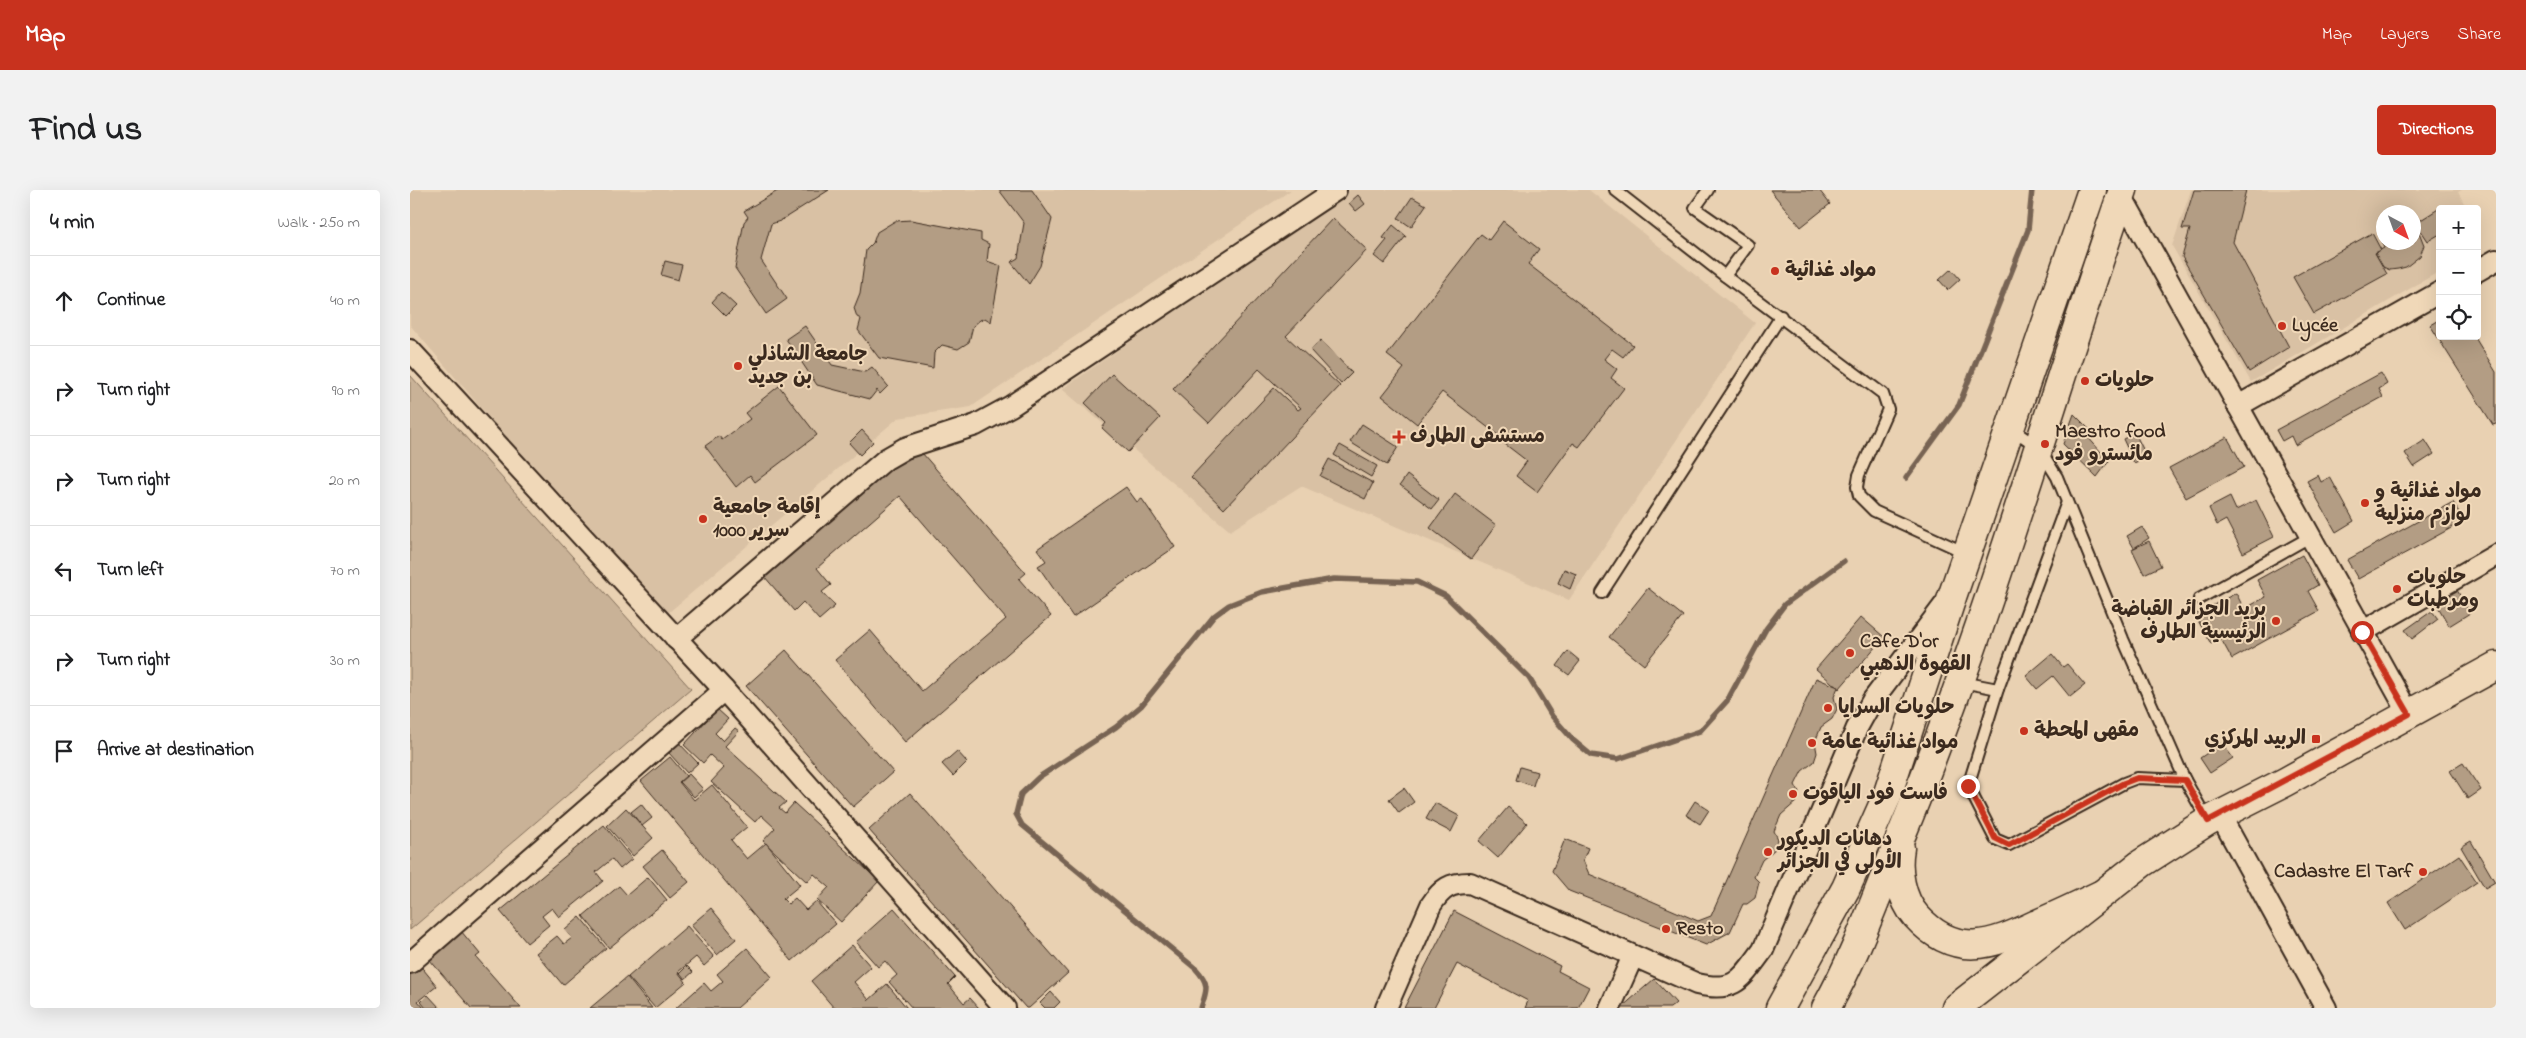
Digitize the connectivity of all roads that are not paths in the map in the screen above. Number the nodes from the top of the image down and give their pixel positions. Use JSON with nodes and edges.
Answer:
{"nodes":[{"id":1,"x":1336,"y":190,"type":"edge"},
{"id":2,"x":1615,"y":190,"type":"edge"},
{"id":3,"x":1708,"y":190,"type":"edge"},
{"id":4,"x":2092,"y":190,"type":"edge"},
{"id":5,"x":2122,"y":192,"type":"edge"},
{"id":6,"x":2496,"y":260,"type":"edge"},
{"id":7,"x":2481,"y":269,"type":"edge"},
{"id":8,"x":1725,"y":276,"type":"junction"},
{"id":9,"x":2436,"y":294,"type":"edge"},
{"id":10,"x":1781,"y":316,"type":"junction"},
{"id":11,"x":410,"y":350,"type":"edge"},
{"id":12,"x":2238,"y":406,"type":"junction"},
{"id":13,"x":2011,"y":428,"type":"junction"},
{"id":14,"x":2039,"y":448,"type":"junction"},
{"id":15,"x":2067,"y":502,"type":"junction"},
{"id":16,"x":2310,"y":537,"type":"junction"},
{"id":17,"x":1968,"y":554,"type":"junction"},
{"id":18,"x":2496,"y":556,"type":"edge"},
{"id":19,"x":1602,"y":593,"type":"dead end"},
{"id":20,"x":1953,"y":594,"type":"junction"},
{"id":21,"x":2199,"y":599,"type":"dead end"},
{"id":22,"x":2362,"y":632,"type":"junction"},
{"id":23,"x":676,"y":639,"type":"junction"},
{"id":24,"x":2496,"y":666,"type":"edge"},
{"id":25,"x":1960,"y":681,"type":"junction"},
{"id":26,"x":1998,"y":689,"type":"junction"},
{"id":27,"x":724,"y":690,"type":"junction"},
{"id":28,"x":2409,"y":714,"type":"junction"},
{"id":29,"x":2185,"y":780,"type":"junction"},
{"id":30,"x":1918,"y":794,"type":"junction"},
{"id":31,"x":2214,"y":818,"type":"junction"},
{"id":32,"x":2100,"y":895,"type":"junction"},
{"id":33,"x":1633,"y":956,"type":"junction"},
{"id":34,"x":410,"y":963,"type":"edge"},
{"id":35,"x":1005,"y":1008,"type":"edge"},
{"id":36,"x":1386,"y":1008,"type":"edge"},
{"id":37,"x":1610,"y":1008,"type":"edge"},
{"id":38,"x":1780,"y":1008,"type":"edge"},
{"id":39,"x":1826,"y":1008,"type":"edge"},
{"id":40,"x":1956,"y":1008,"type":"edge"},
{"id":41,"x":2326,"y":1008,"type":"edge"}],
"edges":[{"from":1,"to":23,"type":"street"},
{"from":2,"to":8,"type":"lane"},
{"from":3,"to":8,"type":"lane"},
{"from":4,"to":13,"type":"main road"},
{"from":5,"to":12,"type":"street"},
{"from":5,"to":14,"type":"main road"},
{"from":6,"to":7,"type":"street"},
{"from":8,"to":10,"type":"lane"},
{"from":9,"to":12,"type":"street"},
{"from":10,"to":17,"type":"lane"},
{"from":10,"to":19,"type":"lane"},
{"from":11,"to":23,"type":"street"},
{"from":12,"to":16,"type":"street"},
{"from":13,"to":14,"type":"lane"},
{"from":13,"to":17,"type":"main road"},
{"from":14,"to":15,"type":"lane"},
{"from":14,"to":25,"type":"main road"},
{"from":15,"to":26,"type":"lane"},
{"from":15,"to":29,"type":"lane"},
{"from":16,"to":21,"type":"lane"},
{"from":16,"to":22,"type":"street"},
{"from":17,"to":20,"type":"main road"},
{"from":18,"to":22,"type":"street"},
{"from":20,"to":33,"type":"street"},
{"from":20,"to":38,"type":"main road"},
{"from":22,"to":28,"type":"street"},
{"from":23,"to":27,"type":"street"},
{"from":24,"to":28,"type":"main road"},
{"from":25,"to":26,"type":"lane"},
{"from":25,"to":30,"type":"main road"},
{"from":26,"to":29,"type":"lane"},
{"from":27,"to":34,"type":"street"},
{"from":27,"to":35,"type":"street"},
{"from":28,"to":31,"type":"main road"},
{"from":29,"to":31,"type":"lane"},
{"from":30,"to":32,"type":"main road"},
{"from":30,"to":39,"type":"main road"},
{"from":31,"to":32,"type":"main road"},
{"from":31,"to":41,"type":"street"},
{"from":32,"to":40,"type":"main road"},
{"from":33,"to":36,"type":"street"},
{"from":33,"to":37,"type":"street"}]}
